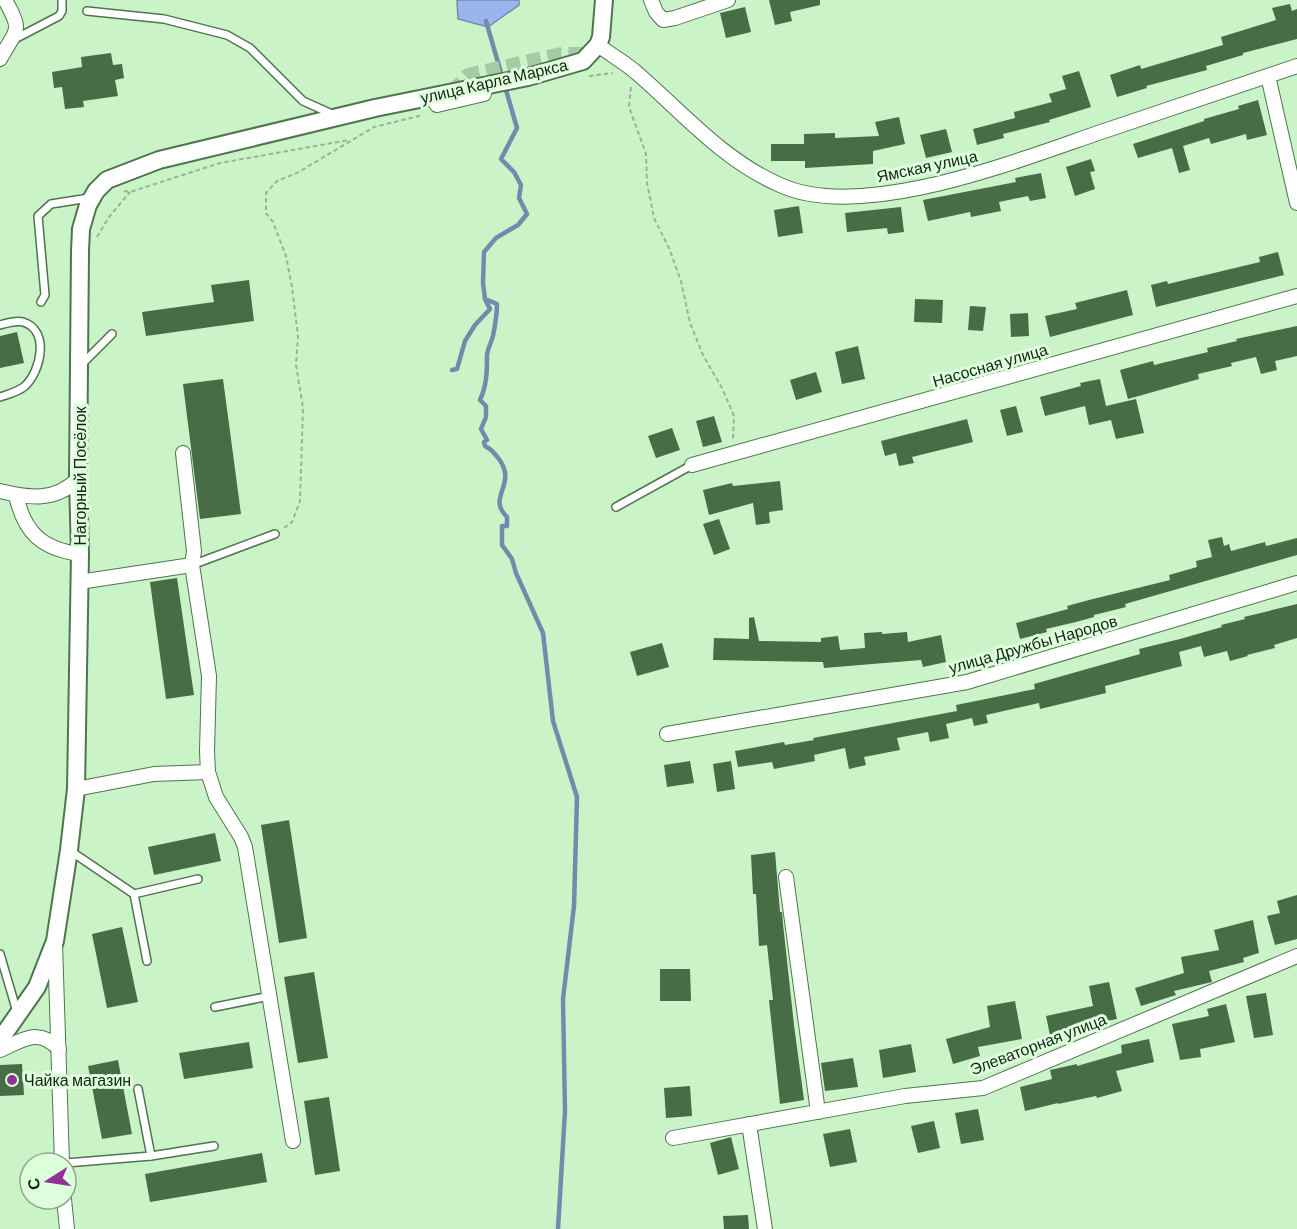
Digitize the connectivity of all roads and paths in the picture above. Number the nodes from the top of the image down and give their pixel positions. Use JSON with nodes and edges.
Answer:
{"nodes":[{"id":1,"x":5,"y":0,"type":"edge"},
{"id":2,"x":62,"y":0,"type":"edge"},
{"id":3,"x":604,"y":0,"type":"edge"},
{"id":4,"x":651,"y":0,"type":"edge"},
{"id":5,"x":728,"y":0,"type":"edge"},
{"id":6,"x":87,"y":11,"type":"dead end"},
{"id":7,"x":13,"y":40,"type":"junction"},
{"id":8,"x":598,"y":45,"type":"junction"},
{"id":9,"x":0,"y":59,"type":"edge"},
{"id":10,"x":1297,"y":66,"type":"edge"},
{"id":11,"x":632,"y":69,"type":"junction"},
{"id":12,"x":1268,"y":76,"type":"junction"},
{"id":13,"x":430,"y":105,"type":"junction"},
{"id":14,"x":375,"y":108,"type":"joint"},
{"id":15,"x":338,"y":117,"type":"junction"},
{"id":16,"x":351,"y":140,"type":"junction"},
{"id":17,"x":123,"y":191,"type":"dead end"},
{"id":18,"x":130,"y":192,"type":"junction"},
{"id":19,"x":91,"y":198,"type":"junction"},
{"id":20,"x":1297,"y":203,"type":"edge"},
{"id":21,"x":93,"y":239,"type":"dead end"},
{"id":22,"x":1297,"y":296,"type":"edge"},
{"id":23,"x":41,"y":302,"type":"dead end"},
{"id":24,"x":0,"y":325,"type":"edge"},
{"id":25,"x":112,"y":334,"type":"dead end"},
{"id":26,"x":79,"y":366,"type":"junction"},
{"id":27,"x":0,"y":397,"type":"edge"},
{"id":28,"x":183,"y":453,"type":"dead end"},
{"id":29,"x":733,"y":454,"type":"junction"},
{"id":30,"x":692,"y":465,"type":"joint"},
{"id":31,"x":78,"y":479,"type":"junction"},
{"id":32,"x":0,"y":491,"type":"edge"},
{"id":33,"x":16,"y":495,"type":"junction"},
{"id":34,"x":616,"y":507,"type":"dead end"},
{"id":35,"x":274,"y":534,"type":"joint"},
{"id":36,"x":80,"y":554,"type":"junction"},
{"id":37,"x":192,"y":565,"type":"junction"},
{"id":38,"x":79,"y":582,"type":"junction"},
{"id":39,"x":1297,"y":583,"type":"edge"},
{"id":40,"x":667,"y":734,"type":"dead end"},
{"id":41,"x":208,"y":772,"type":"junction"},
{"id":42,"x":76,"y":789,"type":"junction"},
{"id":43,"x":69,"y":850,"type":"junction"},
{"id":44,"x":786,"y":876,"type":"dead end"},
{"id":45,"x":198,"y":879,"type":"dead end"},
{"id":46,"x":134,"y":894,"type":"junction"},
{"id":47,"x":56,"y":941,"type":"junction"},
{"id":48,"x":0,"y":954,"type":"edge"},
{"id":49,"x":1297,"y":956,"type":"edge"},
{"id":50,"x":147,"y":962,"type":"dead end"},
{"id":51,"x":270,"y":996,"type":"junction"},
{"id":52,"x":214,"y":1006,"type":"dead end"},
{"id":53,"x":18,"y":1016,"type":"junction"},
{"id":54,"x":0,"y":1040,"type":"edge"},
{"id":55,"x":59,"y":1049,"type":"junction"},
{"id":56,"x":0,"y":1050,"type":"edge"},
{"id":57,"x":138,"y":1089,"type":"dead end"},
{"id":58,"x":818,"y":1112,"type":"junction"},
{"id":59,"x":748,"y":1124,"type":"junction"},
{"id":60,"x":673,"y":1138,"type":"dead end"},
{"id":61,"x":293,"y":1141,"type":"dead end"},
{"id":62,"x":214,"y":1146,"type":"dead end"},
{"id":63,"x":63,"y":1151,"type":"edge"},
{"id":64,"x":151,"y":1156,"type":"junction"},
{"id":65,"x":78,"y":1162,"type":"edge"},
{"id":66,"x":65,"y":1211,"type":"edge"},
{"id":67,"x":67,"y":1229,"type":"edge"},
{"id":68,"x":765,"y":1229,"type":"edge"}],
"edges":[{"from":1,"to":7,"type":"street"},
{"from":2,"to":7,"type":"lane"},
{"from":3,"to":8,"type":"street"},
{"from":4,"to":5,"type":"street"},
{"from":6,"to":15,"type":"lane"},
{"from":7,"to":9,"type":"street"},
{"from":8,"to":11,"type":"street","name":"Ямская улица"},
{"from":8,"to":13,"type":"street","name":"улица Карла Маркса"},
{"from":10,"to":12,"type":"street","name":"Ямская улица"},
{"from":11,"to":12,"type":"street","name":"Ямская улица"},
{"from":11,"to":29,"type":"path"},
{"from":12,"to":20,"type":"street"},
{"from":13,"to":14,"type":"street","name":"улица Карла Маркса"},
{"from":13,"to":16,"type":"path"},
{"from":14,"to":15,"type":"street","name":"Нагорный Посёлок"},
{"from":15,"to":19,"type":"street","name":"Нагорный Посёлок"},
{"from":16,"to":18,"type":"path"},
{"from":16,"to":35,"type":"path"},
{"from":17,"to":18,"type":"path"},
{"from":18,"to":21,"type":"path"},
{"from":19,"to":23,"type":"lane"},
{"from":19,"to":26,"type":"street","name":"Нагорный Посёлок"},
{"from":22,"to":29,"type":"street","name":"Насосная улица"},
{"from":24,"to":27,"type":"lane"},
{"from":25,"to":26,"type":"lane"},
{"from":26,"to":31,"type":"street","name":"Нагорный Посёлок"},
{"from":28,"to":37,"type":"street"},
{"from":29,"to":30,"type":"street","name":"Насосная улица"},
{"from":30,"to":34,"type":"lane"},
{"from":31,"to":33,"type":"street"},
{"from":31,"to":36,"type":"street","name":"Нагорный Посёлок"},
{"from":32,"to":33,"type":"street"},
{"from":33,"to":36,"type":"street"},
{"from":35,"to":37,"type":"lane"},
{"from":36,"to":38,"type":"street","name":"Нагорный Посёлок"},
{"from":37,"to":38,"type":"street"},
{"from":37,"to":41,"type":"street"},
{"from":38,"to":42,"type":"street","name":"Нагорный Посёлок"},
{"from":39,"to":40,"type":"street","name":"улица Дружбы Народов"},
{"from":41,"to":42,"type":"street"},
{"from":41,"to":51,"type":"street"},
{"from":42,"to":43,"type":"street","name":"Нагорный Посёлок"},
{"from":43,"to":46,"type":"lane"},
{"from":43,"to":47,"type":"street","name":"Нагорный Посёлок"},
{"from":44,"to":58,"type":"street"},
{"from":45,"to":46,"type":"lane"},
{"from":46,"to":50,"type":"lane"},
{"from":47,"to":53,"type":"street","name":"Нагорный Посёлок"},
{"from":47,"to":55,"type":"street"},
{"from":48,"to":53,"type":"lane"},
{"from":49,"to":58,"type":"street","name":"Элеваторная улица"},
{"from":51,"to":52,"type":"lane"},
{"from":51,"to":61,"type":"street"},
{"from":53,"to":54,"type":"street","name":"Нагорный Посёлок"},
{"from":55,"to":56,"type":"street"},
{"from":55,"to":63,"type":"street"},
{"from":57,"to":64,"type":"lane"},
{"from":58,"to":59,"type":"street","name":"Элеваторная улица"},
{"from":59,"to":60,"type":"street","name":"Элеваторная улица"},
{"from":59,"to":68,"type":"street"},
{"from":62,"to":64,"type":"lane"},
{"from":64,"to":65,"type":"lane"},
{"from":66,"to":67,"type":"street"}]}
